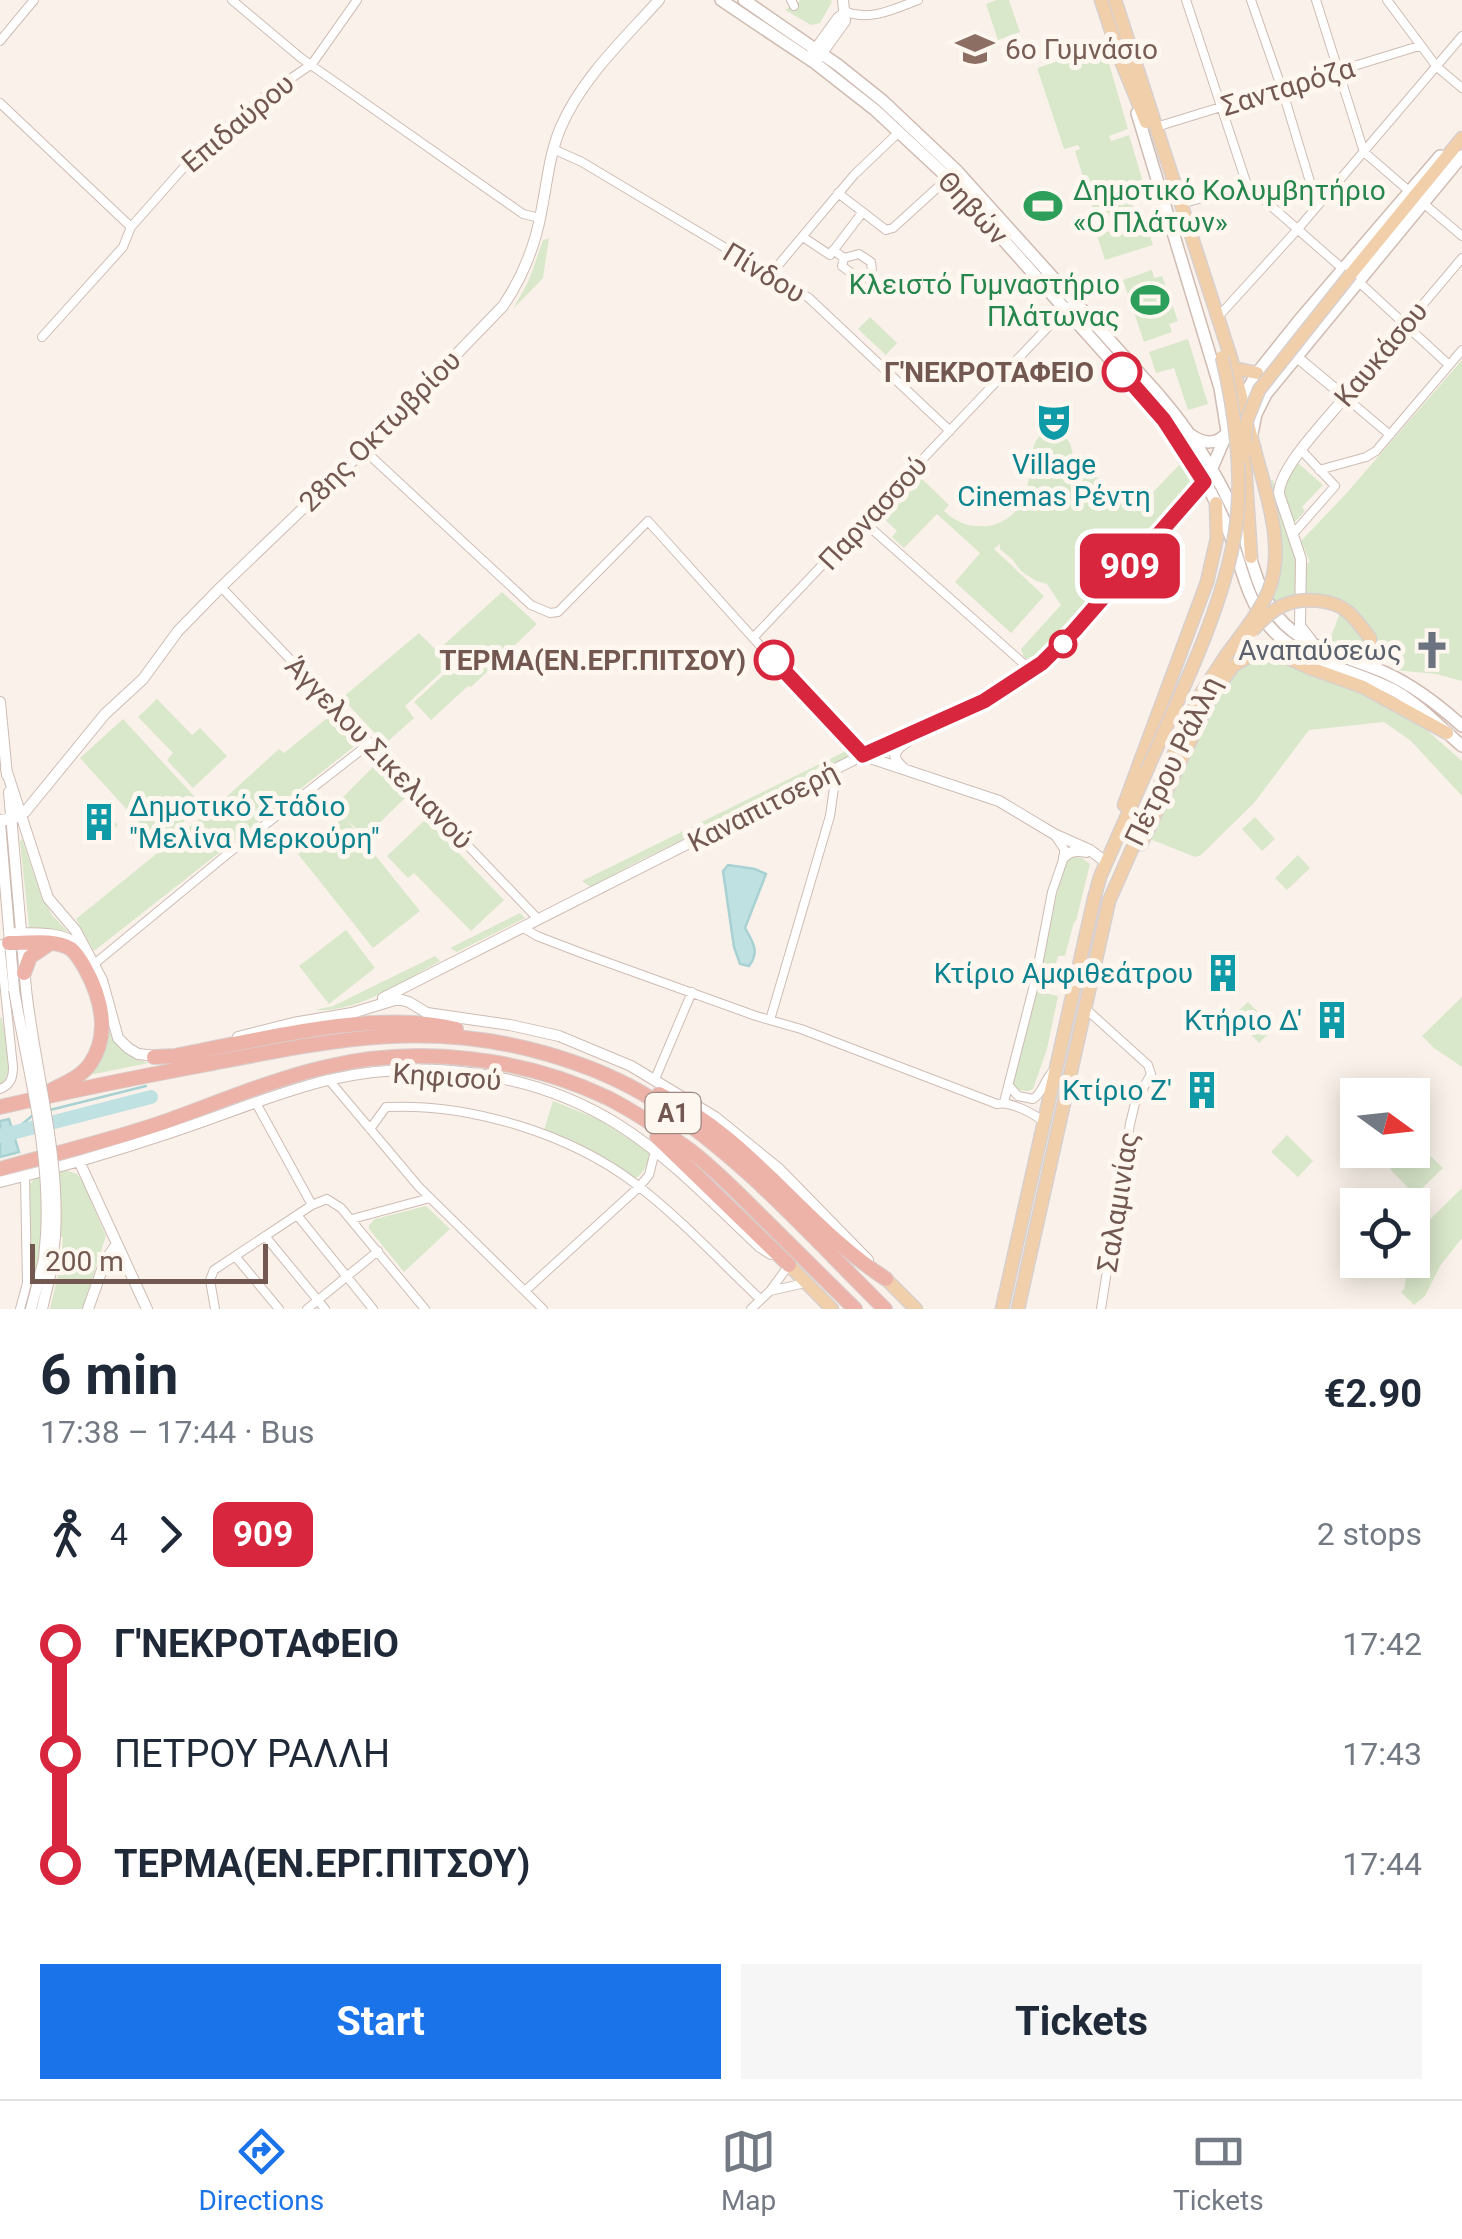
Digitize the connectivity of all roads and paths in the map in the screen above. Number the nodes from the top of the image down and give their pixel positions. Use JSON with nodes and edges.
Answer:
{"nodes":[{"id":1,"x":34,"y":0,"type":"edge"},
{"id":2,"x":232,"y":0,"type":"edge"},
{"id":3,"x":357,"y":0,"type":"edge"},
{"id":4,"x":659,"y":0,"type":"edge"},
{"id":5,"x":721,"y":0,"type":"edge"},
{"id":6,"x":744,"y":0,"type":"edge"},
{"id":7,"x":918,"y":0,"type":"edge"},
{"id":8,"x":1101,"y":0,"type":"edge"},
{"id":9,"x":1115,"y":0,"type":"edge"},
{"id":10,"x":1186,"y":0,"type":"edge"},
{"id":11,"x":1250,"y":0,"type":"edge"},
{"id":12,"x":1316,"y":0,"type":"edge"},
{"id":13,"x":1386,"y":0,"type":"edge"},
{"id":14,"x":844,"y":6,"type":"edge"},
{"id":15,"x":1462,"y":36,"type":"edge"},
{"id":16,"x":0,"y":41,"type":"edge"},
{"id":17,"x":1419,"y":46,"type":"junction"},
{"id":18,"x":815,"y":56,"type":"junction"},
{"id":19,"x":1121,"y":61,"type":"junction"},
{"id":20,"x":312,"y":64,"type":"junction"},
{"id":21,"x":1437,"y":67,"type":"junction"},
{"id":22,"x":1340,"y":72,"type":"junction"},
{"id":23,"x":1462,"y":88,"type":"edge"},
{"id":24,"x":1282,"y":89,"type":"junction"},
{"id":25,"x":0,"y":103,"type":"edge"},
{"id":26,"x":1222,"y":107,"type":"junction"},
{"id":27,"x":1156,"y":127,"type":"junction"},
{"id":28,"x":898,"y":132,"type":"junction"},
{"id":29,"x":1462,"y":138,"type":"edge"},
{"id":30,"x":553,"y":149,"type":"junction"},
{"id":31,"x":1364,"y":152,"type":"junction"},
{"id":32,"x":1462,"y":156,"type":"edge"},
{"id":33,"x":948,"y":178,"type":"junction"},
{"id":34,"x":1247,"y":184,"type":"junction"},
{"id":35,"x":1409,"y":191,"type":"junction"},
{"id":36,"x":838,"y":194,"type":"junction"},
{"id":37,"x":1181,"y":204,"type":"junction"},
{"id":38,"x":1424,"y":204,"type":"junction"},
{"id":39,"x":1318,"y":205,"type":"junction"},
{"id":40,"x":862,"y":213,"type":"junction"},
{"id":41,"x":540,"y":218,"type":"junction"},
{"id":42,"x":130,"y":226,"type":"junction"},
{"id":43,"x":1297,"y":230,"type":"junction"},
{"id":44,"x":804,"y":236,"type":"junction"},
{"id":45,"x":1462,"y":236,"type":"edge"},
{"id":46,"x":834,"y":250,"type":"junction"},
{"id":47,"x":844,"y":258,"type":"dead end"},
{"id":48,"x":1462,"y":258,"type":"edge"},
{"id":49,"x":770,"y":275,"type":"junction"},
{"id":50,"x":1351,"y":275,"type":"junction"},
{"id":51,"x":1070,"y":305,"type":"junction"},
{"id":52,"x":1218,"y":317,"type":"junction"},
{"id":53,"x":1405,"y":325,"type":"junction"},
{"id":54,"x":42,"y":337,"type":"dead end"},
{"id":55,"x":1281,"y":343,"type":"junction"},
{"id":56,"x":1462,"y":350,"type":"edge"},
{"id":57,"x":1297,"y":357,"type":"junction"},
{"id":58,"x":1449,"y":365,"type":"junction"},
{"id":59,"x":1234,"y":368,"type":"junction"},
{"id":60,"x":1257,"y":373,"type":"junction"},
{"id":61,"x":1345,"y":397,"type":"junction"},
{"id":62,"x":1242,"y":400,"type":"junction"},
{"id":63,"x":950,"y":431,"type":"junction"},
{"id":64,"x":1188,"y":433,"type":"junction"},
{"id":65,"x":1227,"y":433,"type":"junction"},
{"id":66,"x":1390,"y":435,"type":"junction"},
{"id":67,"x":1253,"y":443,"type":"junction"},
{"id":68,"x":364,"y":450,"type":"junction"},
{"id":69,"x":1301,"y":450,"type":"junction"},
{"id":70,"x":1320,"y":470,"type":"junction"},
{"id":71,"x":1208,"y":476,"type":"junction"},
{"id":72,"x":1216,"y":503,"type":"junction"},
{"id":73,"x":1238,"y":506,"type":"junction"},
{"id":74,"x":864,"y":522,"type":"junction"},
{"id":75,"x":1292,"y":534,"type":"junction"},
{"id":76,"x":1235,"y":548,"type":"junction"},
{"id":77,"x":1216,"y":550,"type":"junction"},
{"id":78,"x":1251,"y":557,"type":"junction"},
{"id":79,"x":221,"y":587,"type":"junction"},
{"id":80,"x":754,"y":638,"type":"junction"},
{"id":81,"x":1315,"y":645,"type":"junction"},
{"id":82,"x":1340,"y":655,"type":"junction"},
{"id":83,"x":1225,"y":657,"type":"junction"},
{"id":84,"x":1032,"y":671,"type":"junction"},
{"id":85,"x":0,"y":702,"type":"edge"},
{"id":86,"x":1462,"y":726,"type":"edge"},
{"id":87,"x":921,"y":731,"type":"junction"},
{"id":88,"x":1447,"y":733,"type":"junction"},
{"id":89,"x":369,"y":744,"type":"junction"},
{"id":90,"x":1462,"y":746,"type":"edge"},
{"id":91,"x":863,"y":755,"type":"junction"},
{"id":92,"x":903,"y":769,"type":"junction"},
{"id":93,"x":832,"y":772,"type":"junction"},
{"id":94,"x":8,"y":819,"type":"edge"},
{"id":95,"x":1054,"y":834,"type":"junction"},
{"id":96,"x":1116,"y":842,"type":"junction"},
{"id":97,"x":1064,"y":857,"type":"junction"},
{"id":98,"x":1102,"y":858,"type":"junction"},
{"id":99,"x":1,"y":859,"type":"edge"},
{"id":100,"x":1109,"y":901,"type":"junction"},
{"id":101,"x":538,"y":919,"type":"junction"},
{"id":102,"x":522,"y":927,"type":"junction"},
{"id":103,"x":12,"y":939,"type":"edge"},
{"id":104,"x":49,"y":944,"type":"junction"},
{"id":105,"x":82,"y":946,"type":"junction"},
{"id":106,"x":94,"y":965,"type":"junction"},
{"id":107,"x":24,"y":973,"type":"junction"},
{"id":108,"x":425,"y":978,"type":"junction"},
{"id":109,"x":20,"y":990,"type":"junction"},
{"id":110,"x":692,"y":992,"type":"junction"},
{"id":111,"x":416,"y":1006,"type":"junction"},
{"id":112,"x":3,"y":1007,"type":"edge"},
{"id":113,"x":1084,"y":1008,"type":"junction"},
{"id":114,"x":352,"y":1013,"type":"junction"},
{"id":115,"x":770,"y":1020,"type":"junction"},
{"id":116,"x":490,"y":1040,"type":"junction"},
{"id":117,"x":154,"y":1057,"type":"junction"},
{"id":118,"x":1056,"y":1068,"type":"junction"},
{"id":119,"x":613,"y":1078,"type":"junction"},
{"id":120,"x":655,"y":1079,"type":"junction"},
{"id":121,"x":329,"y":1080,"type":"junction"},
{"id":122,"x":1009,"y":1086,"type":"junction"},
{"id":123,"x":0,"y":1089,"type":"edge"},
{"id":124,"x":38,"y":1098,"type":"junction"},
{"id":125,"x":1004,"y":1102,"type":"junction"},
{"id":126,"x":256,"y":1103,"type":"junction"},
{"id":127,"x":624,"y":1106,"type":"junction"},
{"id":128,"x":0,"y":1107,"type":"edge"},
{"id":129,"x":1044,"y":1122,"type":"junction"},
{"id":130,"x":370,"y":1129,"type":"junction"},
{"id":131,"x":655,"y":1150,"type":"junction"},
{"id":132,"x":79,"y":1162,"type":"junction"},
{"id":133,"x":0,"y":1170,"type":"edge"},
{"id":134,"x":26,"y":1176,"type":"junction"},
{"id":135,"x":0,"y":1182,"type":"edge"},
{"id":136,"x":639,"y":1187,"type":"junction"},
{"id":137,"x":430,"y":1198,"type":"junction"},
{"id":138,"x":312,"y":1206,"type":"junction"},
{"id":139,"x":297,"y":1215,"type":"junction"},
{"id":140,"x":352,"y":1220,"type":"junction"},
{"id":141,"x":51,"y":1235,"type":"junction"},
{"id":142,"x":266,"y":1236,"type":"junction"},
{"id":143,"x":117,"y":1244,"type":"junction"},
{"id":144,"x":378,"y":1251,"type":"junction"},
{"id":145,"x":236,"y":1256,"type":"junction"},
{"id":146,"x":789,"y":1265,"type":"junction"},
{"id":147,"x":347,"y":1276,"type":"junction"},
{"id":148,"x":886,"y":1279,"type":"junction"},
{"id":149,"x":806,"y":1282,"type":"junction"},
{"id":150,"x":526,"y":1290,"type":"junction"},
{"id":151,"x":770,"y":1291,"type":"junction"},
{"id":152,"x":760,"y":1299,"type":"junction"},
{"id":153,"x":318,"y":1300,"type":"junction"},
{"id":154,"x":20,"y":1309,"type":"edge"},
{"id":155,"x":32,"y":1309,"type":"edge"},
{"id":156,"x":42,"y":1309,"type":"edge"},
{"id":157,"x":88,"y":1309,"type":"edge"},
{"id":158,"x":147,"y":1309,"type":"edge"},
{"id":159,"x":215,"y":1309,"type":"edge"},
{"id":160,"x":279,"y":1309,"type":"edge"},
{"id":161,"x":307,"y":1309,"type":"edge"},
{"id":162,"x":325,"y":1309,"type":"edge"},
{"id":163,"x":374,"y":1309,"type":"edge"},
{"id":164,"x":425,"y":1309,"type":"edge"},
{"id":165,"x":543,"y":1309,"type":"edge"},
{"id":166,"x":751,"y":1309,"type":"edge"},
{"id":167,"x":832,"y":1309,"type":"edge"},
{"id":168,"x":856,"y":1309,"type":"edge"},
{"id":169,"x":885,"y":1309,"type":"edge"},
{"id":170,"x":916,"y":1309,"type":"edge"},
{"id":171,"x":1002,"y":1309,"type":"edge"},
{"id":172,"x":1018,"y":1309,"type":"edge"},
{"id":173,"x":1101,"y":1309,"type":"edge"}],
"edges":[{"from":1,"to":16,"type":"street"},
{"from":2,"to":20,"type":"street"},
{"from":3,"to":20,"type":"street","name":"Επιδαύρου"},
{"from":4,"to":30,"type":"street","name":"28ης Οκτωβρίου"},
{"from":5,"to":18,"type":"main road","name":"Θηβών"},
{"from":6,"to":18,"type":"main road","name":"Θηβών"},
{"from":7,"to":14,"type":"street"},
{"from":8,"to":19,"type":"main road","name":"Πέτρου Ράλλη"},
{"from":9,"to":27,"type":"main road","name":"Πέτρου Ράλλη"},
{"from":10,"to":26,"type":"street"},
{"from":11,"to":24,"type":"street"},
{"from":12,"to":22,"type":"street"},
{"from":13,"to":17,"type":"street"},
{"from":14,"to":18,"type":"street"},
{"from":15,"to":21,"type":"street"},
{"from":17,"to":21,"type":"street"},
{"from":17,"to":22,"type":"street","name":"Σανταρόζα"},
{"from":18,"to":28,"type":"main road","name":"Θηβών"},
{"from":18,"to":51,"type":"main road","name":"Θηβών"},
{"from":19,"to":65,"type":"main road","name":"Πέτρου Ράλλη"},
{"from":19,"to":73,"type":"main road","name":"Πέτρου Ράλλη","bridge":true},
{"from":20,"to":41,"type":"street"},
{"from":20,"to":42,"type":"street","name":"Επιδαύρου"},
{"from":21,"to":23,"type":"street"},
{"from":21,"to":31,"type":"street"},
{"from":22,"to":24,"type":"street","name":"Σανταρόζα"},
{"from":22,"to":31,"type":"street"},
{"from":24,"to":26,"type":"street","name":"Σανταρόζα"},
{"from":24,"to":39,"type":"street"},
{"from":25,"to":42,"type":"street"},
{"from":26,"to":27,"type":"street","name":"Σανταρόζα"},
{"from":26,"to":34,"type":"street"},
{"from":27,"to":37,"type":"main road","name":"Πέτρου Ράλλη"},
{"from":28,"to":33,"type":"main road","name":"Θηβών"},
{"from":28,"to":36,"type":"street"},
{"from":29,"to":35,"type":"main road"},
{"from":29,"to":50,"type":"main road"},
{"from":30,"to":41,"type":"street","name":"28ης Οκτωβρίου"},
{"from":30,"to":49,"type":"street","name":"Πίνδου"},
{"from":31,"to":35,"type":"street"},
{"from":31,"to":39,"type":"street"},
{"from":32,"to":38,"type":"main road"},
{"from":33,"to":40,"type":"street"},
{"from":33,"to":51,"type":"main road","name":"Θηβών"},
{"from":34,"to":37,"type":"street"},
{"from":34,"to":43,"type":"street"},
{"from":35,"to":50,"type":"main road"},
{"from":36,"to":40,"type":"street"},
{"from":36,"to":44,"type":"street"},
{"from":37,"to":52,"type":"main road","name":"Πέτρου Ράλλη"},
{"from":38,"to":45,"type":"street"},
{"from":38,"to":50,"type":"main road"},
{"from":39,"to":43,"type":"street"},
{"from":40,"to":46,"type":"street"},
{"from":41,"to":68,"type":"street","name":"28ης Οκτωβρίου"},
{"from":42,"to":54,"type":"street","name":"Επιδαύρου"},
{"from":43,"to":50,"type":"street"},
{"from":43,"to":52,"type":"street"},
{"from":44,"to":46,"type":"street"},
{"from":44,"to":49,"type":"street"},
{"from":46,"to":47,"type":"street"},
{"from":48,"to":53,"type":"street","name":"Καυκάσου"},
{"from":49,"to":63,"type":"street","name":"Πίνδου"},
{"from":50,"to":53,"type":"street"},
{"from":50,"to":55,"type":"main road"},
{"from":50,"to":57,"type":"main road"},
{"from":50,"to":73,"type":"main road","bridge":true},
{"from":51,"to":63,"type":"street","name":"Παρνασσού"},
{"from":51,"to":64,"type":"main road","name":"Θηβών"},
{"from":51,"to":71,"type":"main road","name":"Θηβών"},
{"from":52,"to":59,"type":"main road","name":"Πέτρου Ράλλη"},
{"from":53,"to":58,"type":"street"},
{"from":53,"to":61,"type":"street","name":"Καυκάσου"},
{"from":55,"to":57,"type":"street"},
{"from":55,"to":60,"type":"main road"},
{"from":56,"to":58,"type":"street"},
{"from":57,"to":61,"type":"street"},
{"from":57,"to":67,"type":"main road"},
{"from":58,"to":66,"type":"street"},
{"from":59,"to":60,"type":"main road"},
{"from":59,"to":62,"type":"main road","name":"Πέτρου Ράλλη"},
{"from":60,"to":62,"type":"main road"},
{"from":61,"to":66,"type":"street"},
{"from":61,"to":69,"type":"street","name":"Καυκάσου"},
{"from":62,"to":65,"type":"main road"},
{"from":62,"to":67,"type":"main road","name":"Πέτρου Ράλλη"},
{"from":62,"to":78,"type":"main road"},
{"from":63,"to":74,"type":"street","name":"Παρνασσού"},
{"from":64,"to":65,"type":"main road"},
{"from":64,"to":71,"type":"main road","name":"Θηβών"},
{"from":65,"to":71,"type":"main road"},
{"from":66,"to":70,"type":"street"},
{"from":67,"to":83,"type":"main road","name":"Πέτρου Ράλλη","bridge":true},
{"from":68,"to":79,"type":"street","name":"28ης Οκτωβρίου"},
{"from":68,"to":80,"type":"street"},
{"from":69,"to":70,"type":"street"},
{"from":69,"to":75,"type":"street","name":"Καυκάσου"},
{"from":70,"to":75,"type":"street"},
{"from":71,"to":72,"type":"main road","name":"Θηβών"},
{"from":71,"to":78,"type":"main road","name":"Θηβών"},
{"from":71,"to":84,"type":"street","name":"Καναπιτσερή"},
{"from":72,"to":76,"type":"main road","name":"Θηβών"},
{"from":72,"to":77,"type":"main road"},
{"from":73,"to":96,"type":"main road","name":"Πέτρου Ράλλη","bridge":true},
{"from":74,"to":80,"type":"street","name":"Παρνασσού"},
{"from":74,"to":84,"type":"street"},
{"from":75,"to":81,"type":"street","name":"Καυκάσου"},
{"from":76,"to":77,"type":"main road"},
{"from":76,"to":78,"type":"main road"},
{"from":76,"to":88,"type":"main road","name":"Θηβών"},
{"from":77,"to":96,"type":"main road"},
{"from":78,"to":81,"type":"main road","name":"Θηβών"},
{"from":79,"to":89,"type":"street","name":"Άγγελου Σικελιανού"},
{"from":79,"to":94,"type":"street","name":"28ης Οκτωβρίου"},
{"from":80,"to":91,"type":"street"},
{"from":81,"to":82,"type":"main road","name":"Θηβών"},
{"from":82,"to":83,"type":"main road","bridge":true},
{"from":82,"to":86,"type":"main road","name":"Θηβών"},
{"from":83,"to":100,"type":"main road","name":"Πέτρου Ράλλη"},
{"from":84,"to":87,"type":"street","name":"Καναπιτσερή"},
{"from":85,"to":94,"type":"street"},
{"from":87,"to":91,"type":"street","name":"Καναπιτσερή"},
{"from":87,"to":92,"type":"street"},
{"from":88,"to":90,"type":"main road","name":"Θηβών"},
{"from":88,"to":100,"type":"main road"},
{"from":89,"to":101,"type":"street","name":"Άγγελου Σικελιανού"},
{"from":89,"to":106,"type":"street"},
{"from":91,"to":92,"type":"street"},
{"from":91,"to":93,"type":"street","name":"Καναπιτσερή"},
{"from":92,"to":95,"type":"street"},
{"from":93,"to":101,"type":"street","name":"Καναπιτσερή"},
{"from":93,"to":115,"type":"street"},
{"from":94,"to":99,"type":"street"},
{"from":94,"to":103,"type":"street"},
{"from":94,"to":105,"type":"street"},
{"from":95,"to":97,"type":"street"},
{"from":95,"to":98,"type":"street"},
{"from":96,"to":98,"type":"main road","name":"Πέτρου Ράλλη"},
{"from":97,"to":98,"type":"street"},
{"from":97,"to":122,"type":"street"},
{"from":98,"to":118,"type":"main road","name":"Πέτρου Ράλλη"},
{"from":99,"to":103,"type":"street"},
{"from":100,"to":113,"type":"main road","name":"Πέτρου Ράλλη"},
{"from":101,"to":102,"type":"street","name":"Καναπιτσερή"},
{"from":102,"to":108,"type":"street","name":"Καναπιτσερή"},
{"from":102,"to":110,"type":"street"},
{"from":103,"to":104,"type":"highway"},
{"from":103,"to":105,"type":"street"},
{"from":103,"to":107,"type":"street"},
{"from":103,"to":109,"type":"street"},
{"from":103,"to":112,"type":"street"},
{"from":104,"to":107,"type":"highway"},
{"from":104,"to":124,"type":"highway"},
{"from":105,"to":106,"type":"street"},
{"from":106,"to":117,"type":"street"},
{"from":107,"to":109,"type":"street"},
{"from":108,"to":111,"type":"street"},
{"from":108,"to":114,"type":"street","name":"Καναπιτσερή"},
{"from":109,"to":141,"type":"street","bridge":true},
{"from":110,"to":115,"type":"street"},
{"from":110,"to":120,"type":"street"},
{"from":111,"to":114,"type":"street","name":"Κηφισού"},
{"from":111,"to":120,"type":"street","name":"Κηφισού"},
{"from":112,"to":123,"type":"street"},
{"from":113,"to":172,"type":"main road","name":"Πέτρου Ράλλη"},
{"from":113,"to":173,"type":"street","name":"Σαλαμινίας"},
{"from":114,"to":117,"type":"street","name":"Κηφισού"},
{"from":115,"to":125,"type":"street"},
{"from":116,"to":117,"type":"highway"},
{"from":116,"to":119,"type":"highway","number":"Α1"},
{"from":116,"to":124,"type":"highway","number":"Α1"},
{"from":118,"to":122,"type":"street"},
{"from":118,"to":129,"type":"main road","name":"Πέτρου Ράλλη"},
{"from":119,"to":148,"type":"highway"},
{"from":119,"to":169,"type":"highway","number":"Α1"},
{"from":120,"to":148,"type":"street","name":"Κηφισού"},
{"from":121,"to":126,"type":"street","name":"Κηφισού"},
{"from":121,"to":130,"type":"street"},
{"from":121,"to":131,"type":"street","name":"Κηφισού"},
{"from":122,"to":125,"type":"street"},
{"from":124,"to":128,"type":"highway","number":"Α1"},
{"from":125,"to":129,"type":"street"},
{"from":126,"to":132,"type":"street","name":"Κηφισού"},
{"from":126,"to":138,"type":"street"},
{"from":127,"to":133,"type":"highway","number":"Α1"},
{"from":127,"to":146,"type":"highway"},
{"from":127,"to":168,"type":"highway","number":"Α1"},
{"from":129,"to":171,"type":"main road","name":"Πέτρου Ράλλη"},
{"from":130,"to":136,"type":"street"},
{"from":130,"to":137,"type":"street"},
{"from":131,"to":136,"type":"street"},
{"from":131,"to":146,"type":"street","name":"Κηφισού"},
{"from":132,"to":134,"type":"street","name":"Κηφισού"},
{"from":132,"to":143,"type":"street"},
{"from":134,"to":135,"type":"street","name":"Κηφισού"},
{"from":134,"to":154,"type":"street"},
{"from":136,"to":150,"type":"street"},
{"from":136,"to":152,"type":"street"},
{"from":137,"to":140,"type":"street"},
{"from":137,"to":150,"type":"street"},
{"from":138,"to":139,"type":"street"},
{"from":138,"to":140,"type":"street"},
{"from":139,"to":142,"type":"street"},
{"from":139,"to":147,"type":"street"},
{"from":140,"to":144,"type":"street"},
{"from":141,"to":155,"type":"street"},
{"from":141,"to":156,"type":"street"},
{"from":142,"to":145,"type":"street"},
{"from":142,"to":153,"type":"street"},
{"from":143,"to":157,"type":"street"},
{"from":143,"to":158,"type":"street"},
{"from":144,"to":147,"type":"street"},
{"from":144,"to":164,"type":"street"},
{"from":145,"to":159,"type":"street"},
{"from":145,"to":160,"type":"street"},
{"from":146,"to":149,"type":"main road","name":"Κηφισού"},
{"from":146,"to":151,"type":"street"},
{"from":147,"to":153,"type":"street"},
{"from":147,"to":163,"type":"street"},
{"from":148,"to":170,"type":"main road","name":"Κηφισού"},
{"from":149,"to":151,"type":"street"},
{"from":149,"to":167,"type":"main road","name":"Κηφισού"},
{"from":150,"to":165,"type":"street"},
{"from":151,"to":152,"type":"street"},
{"from":152,"to":166,"type":"street"},
{"from":153,"to":161,"type":"street"},
{"from":153,"to":162,"type":"street"}]}
